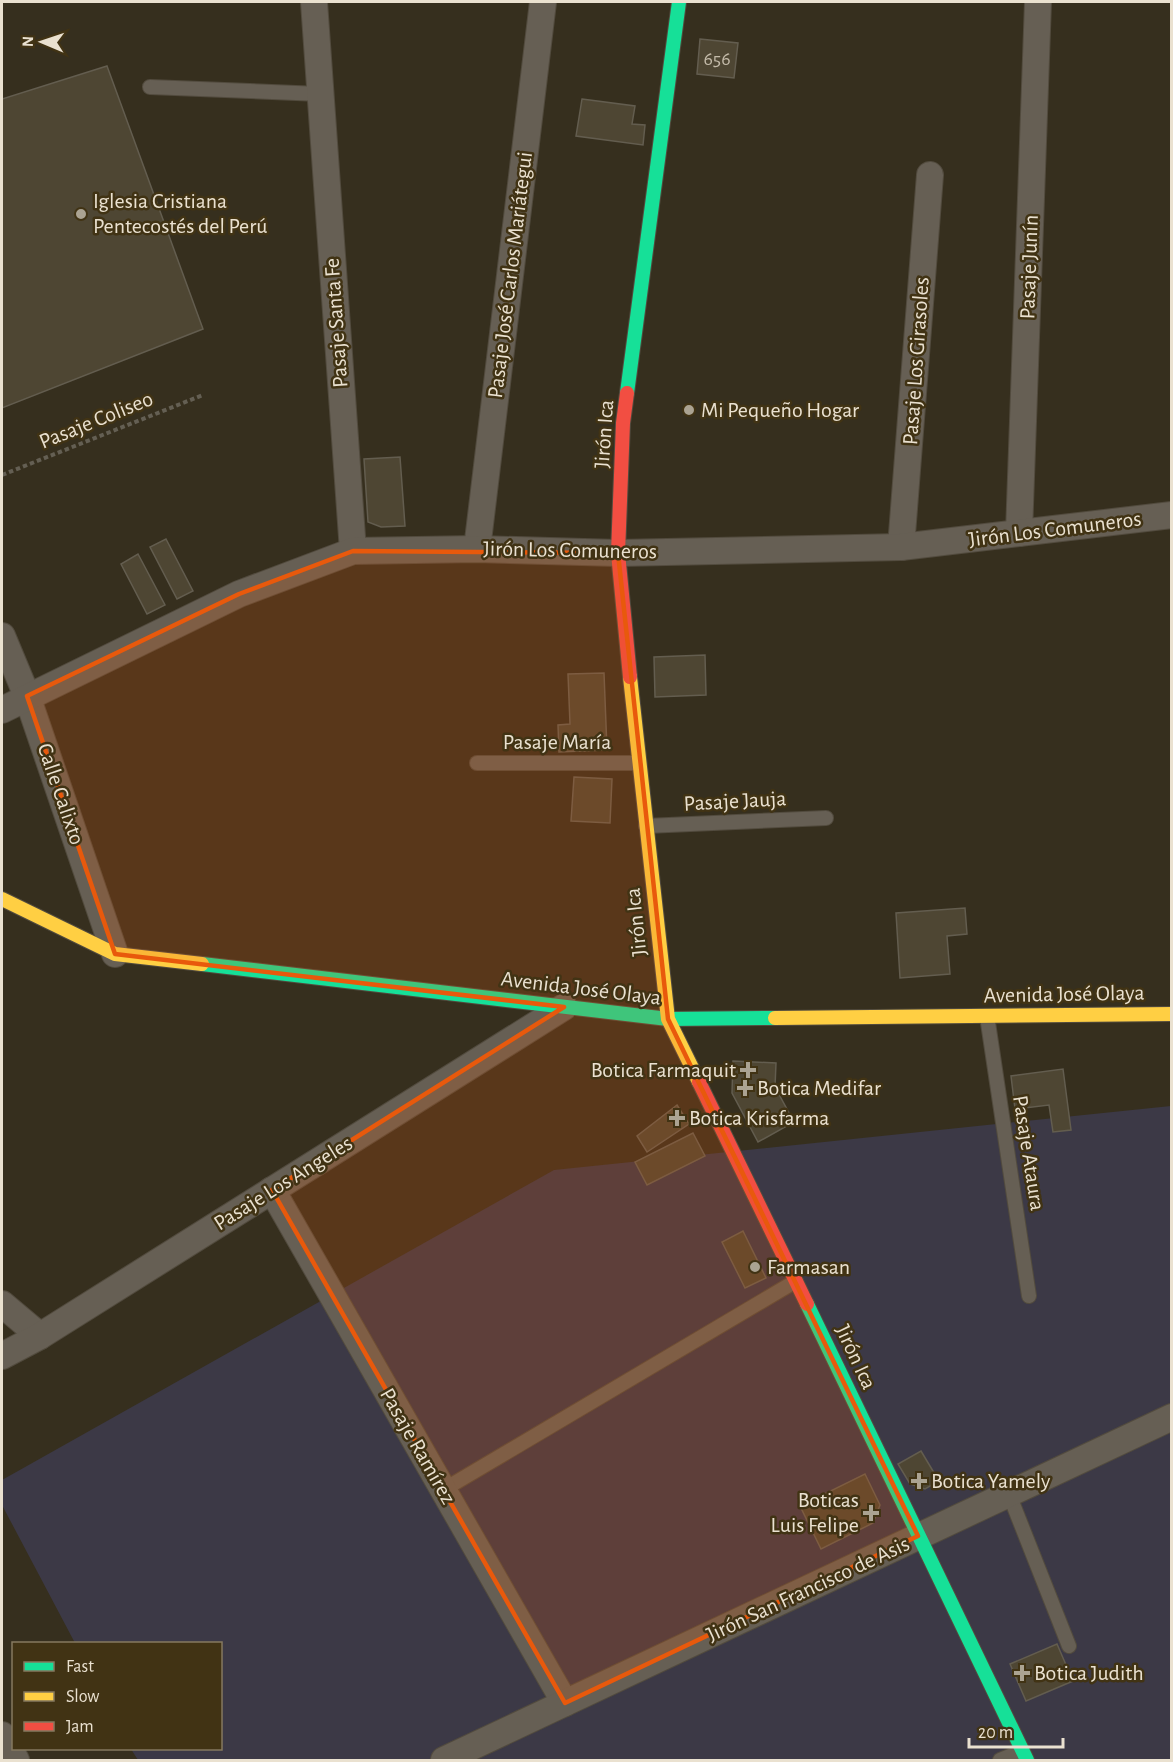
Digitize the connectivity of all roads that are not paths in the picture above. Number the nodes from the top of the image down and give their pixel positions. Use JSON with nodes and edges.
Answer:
{"nodes":[{"id":1,"x":314,"y":2,"type":"edge"},
{"id":2,"x":543,"y":2,"type":"edge"},
{"id":3,"x":679,"y":2,"type":"edge"},
{"id":4,"x":1038,"y":2,"type":"edge"},
{"id":5,"x":150,"y":87,"type":"dead end"},
{"id":6,"x":320,"y":94,"type":"junction"},
{"id":7,"x":930,"y":175,"type":"dead end"},
{"id":8,"x":1172,"y":515,"type":"edge"},
{"id":9,"x":1019,"y":533,"type":"junction"},
{"id":10,"x":901,"y":547,"type":"junction"},
{"id":11,"x":477,"y":549,"type":"junction"},
{"id":12,"x":353,"y":551,"type":"junction"},
{"id":13,"x":618,"y":553,"type":"junction"},
{"id":14,"x":2,"y":636,"type":"edge"},
{"id":15,"x":27,"y":696,"type":"junction"},
{"id":16,"x":2,"y":710,"type":"edge"},
{"id":17,"x":477,"y":763,"type":"dead end"},
{"id":18,"x":638,"y":763,"type":"junction"},
{"id":19,"x":826,"y":818,"type":"dead end"},
{"id":20,"x":646,"y":826,"type":"junction"},
{"id":21,"x":2,"y":899,"type":"edge"},
{"id":22,"x":115,"y":954,"type":"junction"},
{"id":23,"x":564,"y":1007,"type":"junction"},
{"id":24,"x":1172,"y":1014,"type":"edge"},
{"id":25,"x":987,"y":1016,"type":"junction"},
{"id":26,"x":668,"y":1019,"type":"junction"},
{"id":27,"x":272,"y":1190,"type":"junction"},
{"id":28,"x":796,"y":1281,"type":"junction"},
{"id":29,"x":1029,"y":1296,"type":"dead end"},
{"id":30,"x":2,"y":1305,"type":"edge"},
{"id":31,"x":40,"y":1336,"type":"junction"},
{"id":32,"x":2,"y":1356,"type":"edge"},
{"id":33,"x":1172,"y":1417,"type":"edge"},
{"id":34,"x":443,"y":1490,"type":"junction"},
{"id":35,"x":1009,"y":1494,"type":"junction"},
{"id":36,"x":918,"y":1536,"type":"junction"},
{"id":37,"x":1069,"y":1646,"type":"dead end"},
{"id":38,"x":565,"y":1703,"type":"junction"},
{"id":39,"x":2,"y":1735,"type":"edge"},
{"id":40,"x":1024,"y":1756,"type":"edge"},
{"id":41,"x":16,"y":1761,"type":"edge"},
{"id":42,"x":444,"y":1761,"type":"edge"},
{"id":43,"x":1000,"y":1761,"type":"edge"}],
"edges":[{"from":1,"to":6,"type":"street","name":"Pasaje Santa Fe"},
{"from":2,"to":11,"type":"street","name":"Pasaje José Carlos Mariátegui"},
{"from":3,"to":13,"type":"street","name":"Jirón Ica"},
{"from":4,"to":9,"type":"street","name":"Pasaje Junín"},
{"from":5,"to":6,"type":"lane"},
{"from":6,"to":12,"type":"street","name":"Pasaje Santa Fe"},
{"from":7,"to":10,"type":"street","name":"Pasaje Los Girasoles"},
{"from":8,"to":9,"type":"street","name":"Jirón Los Comuneros"},
{"from":9,"to":10,"type":"street","name":"Jirón Los Comuneros"},
{"from":10,"to":13,"type":"street","name":"Jirón Los Comuneros"},
{"from":11,"to":12,"type":"street","name":"Jirón Los Comuneros"},
{"from":11,"to":13,"type":"street","name":"Jirón Los Comuneros"},
{"from":12,"to":15,"type":"street","name":"Jirón Los Comuneros"},
{"from":13,"to":18,"type":"street","name":"Jirón Ica"},
{"from":14,"to":15,"type":"street","name":"Calle Calixto"},
{"from":15,"to":16,"type":"street","name":"Jirón Los Comuneros"},
{"from":15,"to":22,"type":"street","name":"Calle Calixto"},
{"from":17,"to":18,"type":"lane","name":"Pasaje María"},
{"from":18,"to":20,"type":"street","name":"Jirón Ica"},
{"from":19,"to":20,"type":"lane","name":"Pasaje Jauja"},
{"from":20,"to":26,"type":"street","name":"Jirón Ica"},
{"from":21,"to":22,"type":"street","name":"Avenida José Olaya"},
{"from":22,"to":23,"type":"street","name":"Avenida José Olaya"},
{"from":23,"to":26,"type":"street","name":"Avenida José Olaya"},
{"from":23,"to":27,"type":"street","name":"Pasaje Los Angeles"},
{"from":24,"to":25,"type":"street","name":"Avenida José Olaya"},
{"from":25,"to":26,"type":"street","name":"Avenida José Olaya"},
{"from":25,"to":29,"type":"lane","name":"Pasaje Ataura"},
{"from":26,"to":28,"type":"street","name":"Jirón Ica"},
{"from":27,"to":31,"type":"street","name":"Pasaje Los Angeles"},
{"from":27,"to":34,"type":"street","name":"Pasaje Ramírez"},
{"from":28,"to":34,"type":"lane"},
{"from":28,"to":36,"type":"street","name":"Jirón Ica"},
{"from":30,"to":31,"type":"street"},
{"from":31,"to":32,"type":"street","name":"Pasaje Los Angeles"},
{"from":33,"to":35,"type":"street","name":"Jirón San Francisco de Asis"},
{"from":34,"to":38,"type":"street","name":"Pasaje Ramírez"},
{"from":35,"to":36,"type":"street","name":"Jirón San Francisco de Asis"},
{"from":35,"to":37,"type":"lane"},
{"from":36,"to":38,"type":"street","name":"Jirón San Francisco de Asis"},
{"from":36,"to":40,"type":"street","name":"Jirón Ica"},
{"from":38,"to":42,"type":"street","name":"Jirón San Francisco de Asis"},
{"from":39,"to":41,"type":"street"},
{"from":40,"to":43,"type":"lane"}]}
